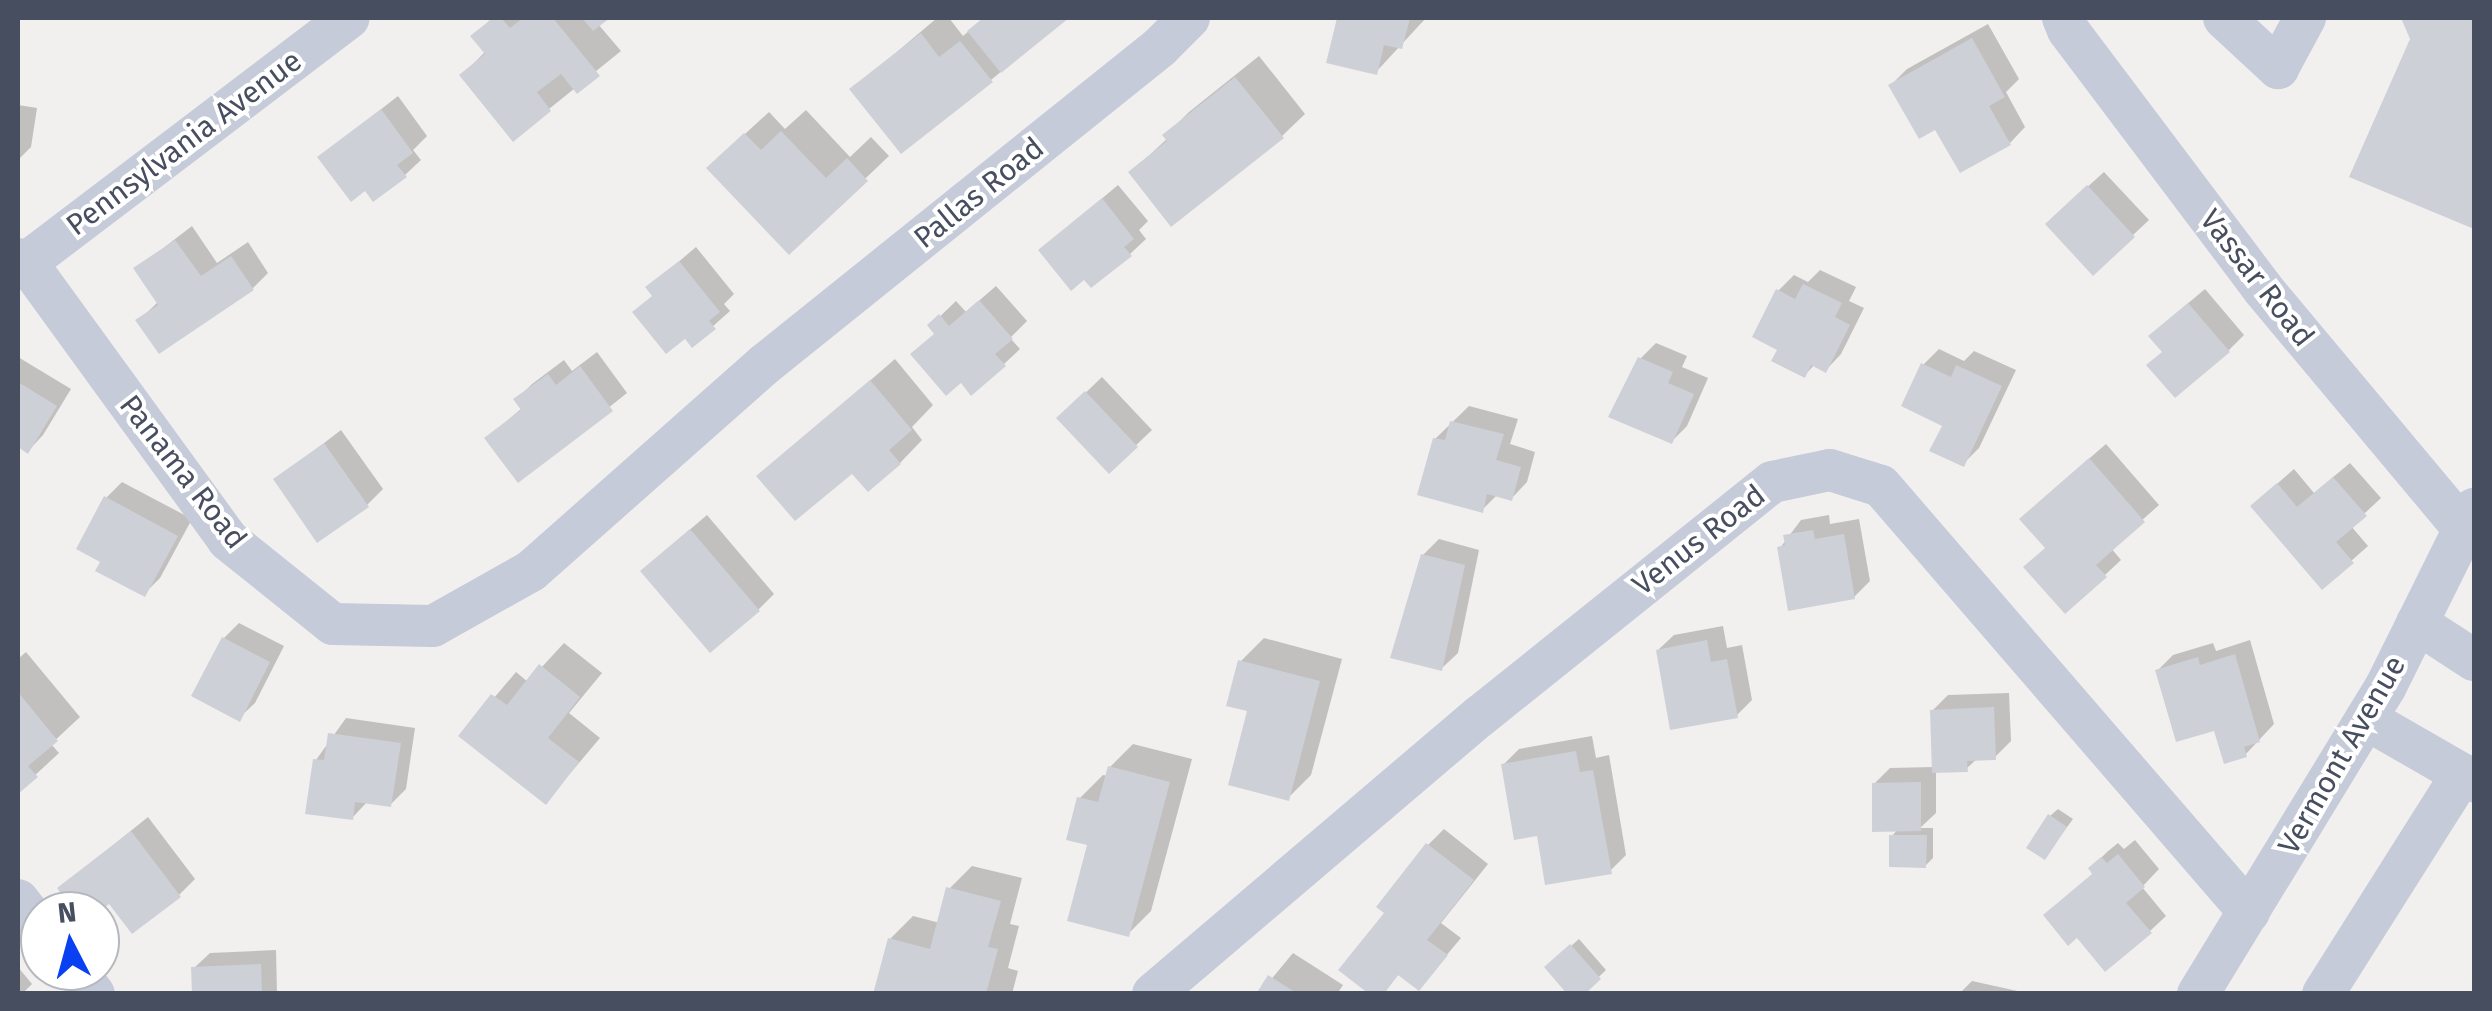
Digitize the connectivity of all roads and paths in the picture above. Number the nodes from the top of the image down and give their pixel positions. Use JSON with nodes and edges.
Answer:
{"nodes":[{"id":1,"x":349,"y":18,"type":"edge"},
{"id":2,"x":1189,"y":18,"type":"edge"},
{"id":3,"x":2064,"y":18,"type":"edge"},
{"id":4,"x":2224,"y":18,"type":"edge"},
{"id":5,"x":2305,"y":18,"type":"edge"},
{"id":6,"x":21,"y":264,"type":"edge"},
{"id":7,"x":765,"y":364,"type":"joint"},
{"id":8,"x":2469,"y":519,"type":"edge"},
{"id":9,"x":2418,"y":624,"type":"junction"},
{"id":10,"x":2474,"y":660,"type":"edge"},
{"id":11,"x":2366,"y":720,"type":"junction"},
{"id":12,"x":2468,"y":777,"type":"edge"},
{"id":13,"x":2249,"y":912,"type":"junction"},
{"id":14,"x":1153,"y":994,"type":"edge"},
{"id":15,"x":2198,"y":994,"type":"edge"},
{"id":16,"x":2323,"y":994,"type":"edge"}],
"edges":[{"from":1,"to":6,"type":"street","name":"Pennsylvania Avenue"},
{"from":2,"to":7,"type":"street","name":"Pallas Road"},
{"from":3,"to":8,"type":"street","name":"Vassar Road"},
{"from":4,"to":5,"type":"street"},
{"from":6,"to":7,"type":"street","name":"Panama Road"},
{"from":8,"to":9,"type":"street","name":"Vermont Avenue"},
{"from":9,"to":10,"type":"street"},
{"from":9,"to":11,"type":"street","name":"Vermont Avenue"},
{"from":11,"to":12,"type":"street"},
{"from":11,"to":13,"type":"street","name":"Vermont Avenue"},
{"from":12,"to":16,"type":"street"},
{"from":13,"to":14,"type":"street","name":"Venus Road"},
{"from":13,"to":15,"type":"street","name":"Vermont Avenue"}]}
